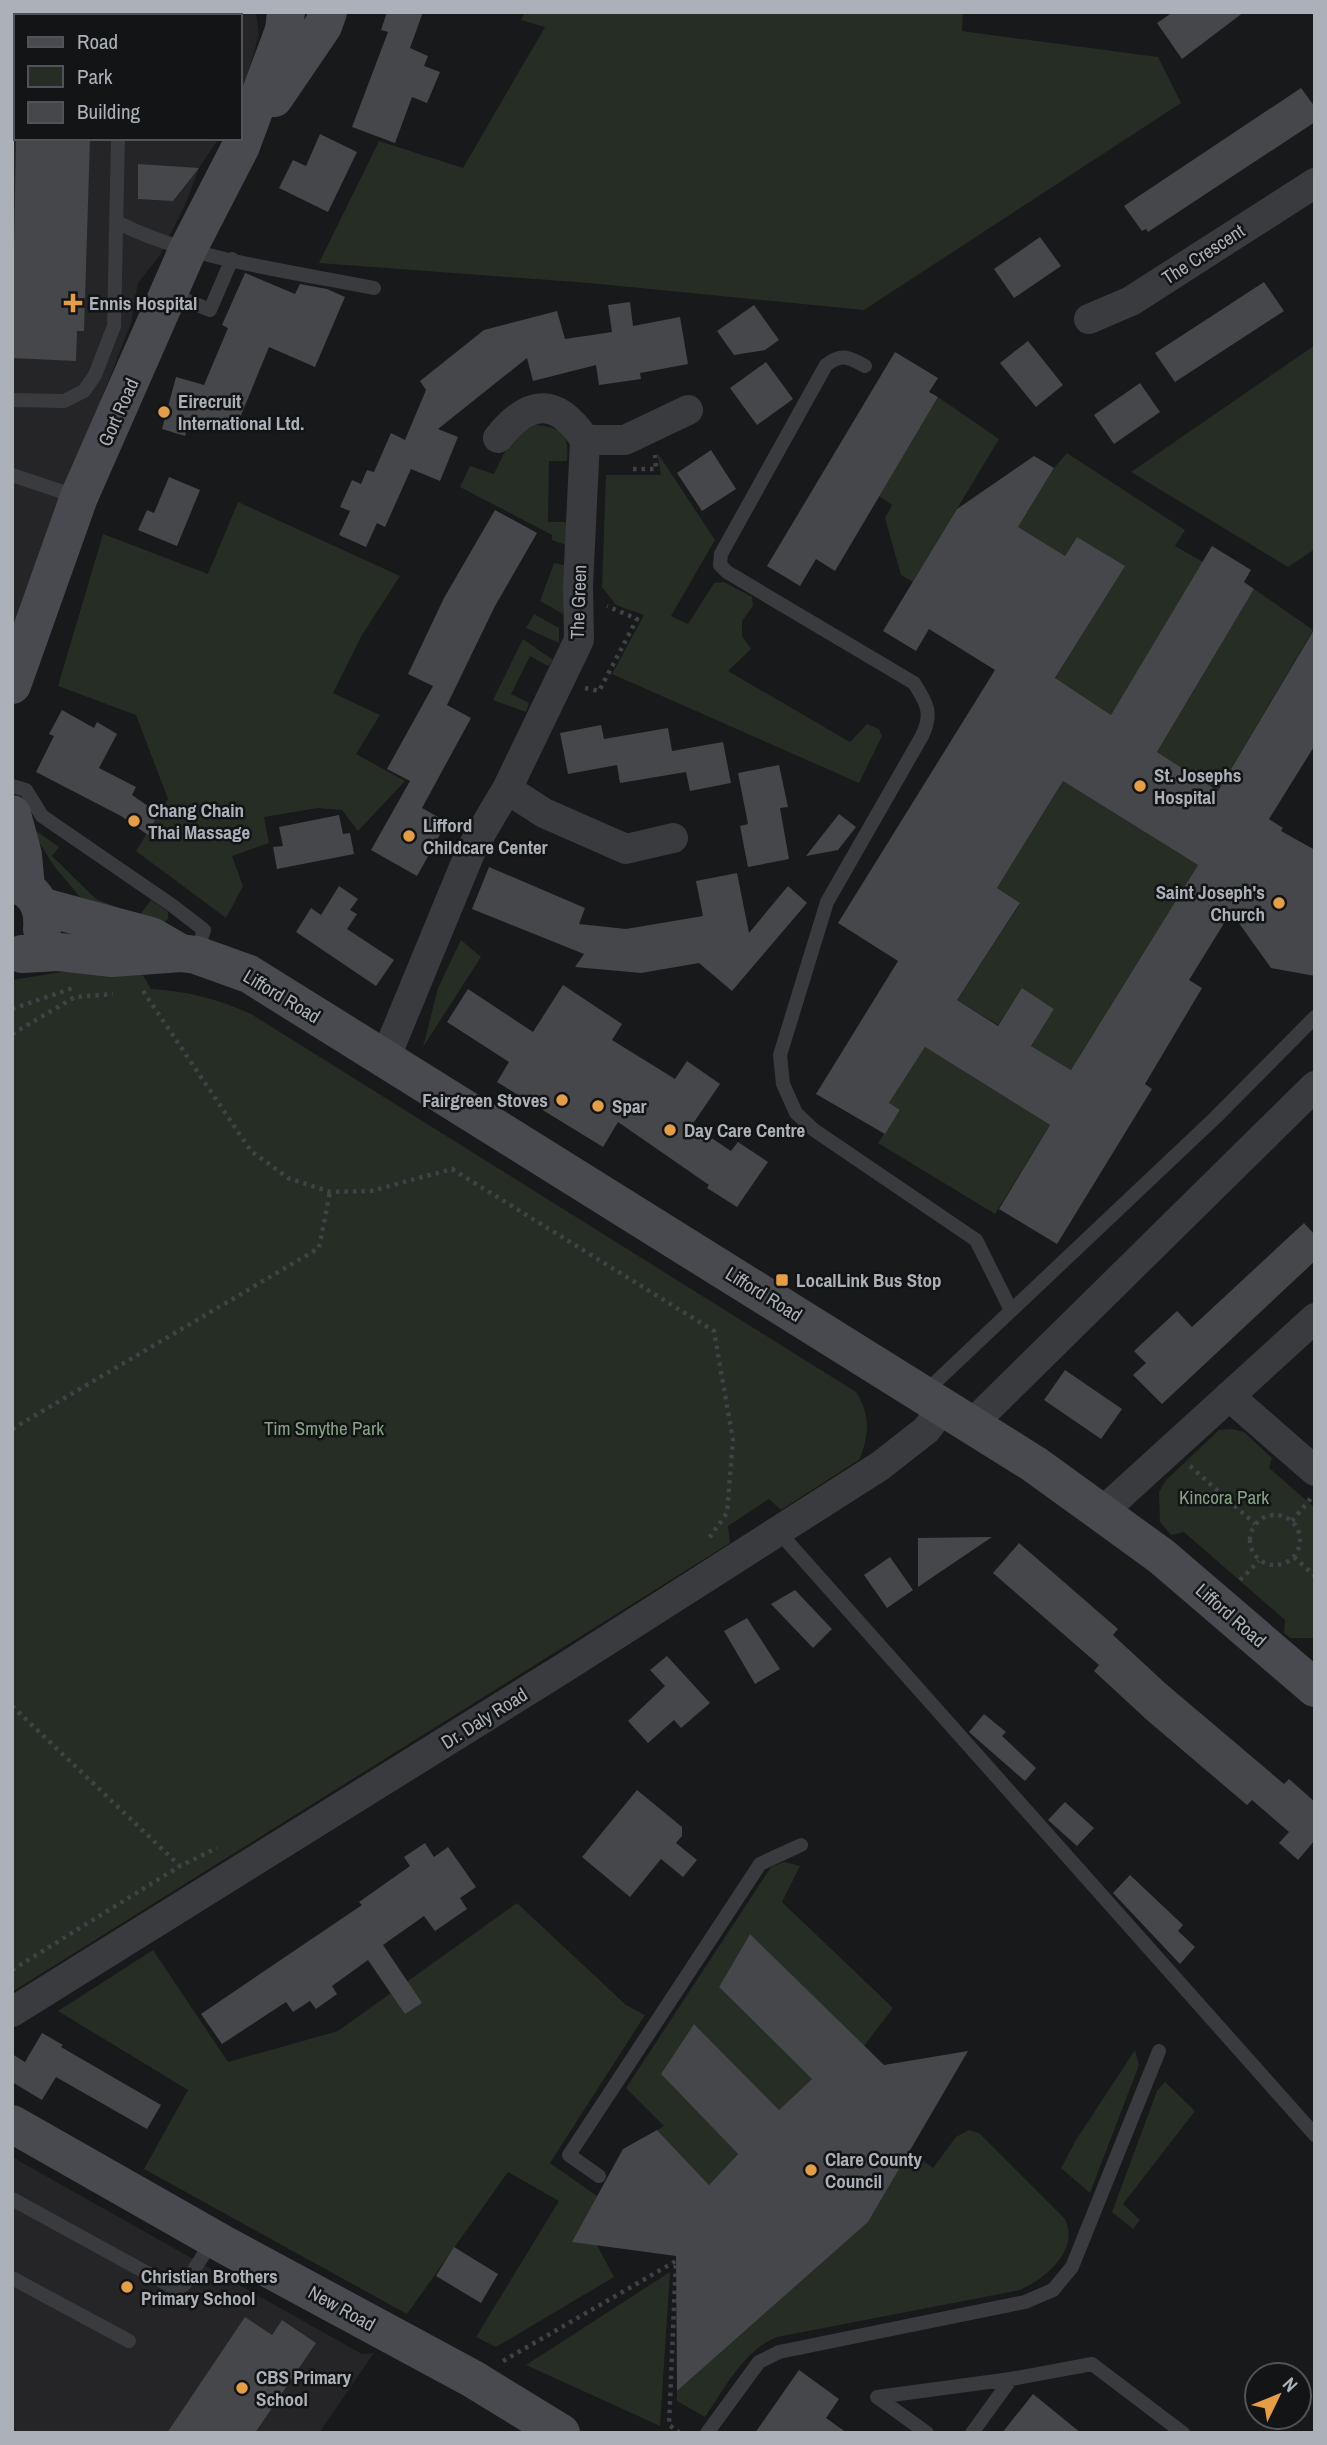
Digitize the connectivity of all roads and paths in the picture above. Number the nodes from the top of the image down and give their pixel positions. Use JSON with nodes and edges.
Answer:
{"nodes":[{"id":1,"x":286,"y":12,"type":"edge"},
{"id":2,"x":328,"y":12,"type":"edge"},
{"id":3,"x":118,"y":140,"type":"edge"},
{"id":4,"x":241,"y":146,"type":"junction"},
{"id":5,"x":1315,"y":183,"type":"edge"},
{"id":6,"x":117,"y":222,"type":"junction"},
{"id":7,"x":188,"y":249,"type":"junction"},
{"id":8,"x":232,"y":258,"type":"junction"},
{"id":9,"x":374,"y":288,"type":"dead end"},
{"id":10,"x":171,"y":294,"type":"junction"},
{"id":11,"x":1088,"y":319,"type":"dead end"},
{"id":12,"x":865,"y":366,"type":"dead end"},
{"id":13,"x":12,"y":400,"type":"edge"},
{"id":14,"x":688,"y":410,"type":"dead end"},
{"id":15,"x":498,"y":438,"type":"dead end"},
{"id":16,"x":585,"y":440,"type":"junction"},
{"id":17,"x":12,"y":475,"type":"edge"},
{"id":18,"x":79,"y":498,"type":"junction"},
{"id":19,"x":12,"y":685,"type":"edge"},
{"id":20,"x":12,"y":786,"type":"edge"},
{"id":21,"x":507,"y":789,"type":"junction"},
{"id":22,"x":12,"y":814,"type":"edge"},
{"id":23,"x":673,"y":838,"type":"dead end"},
{"id":24,"x":26,"y":892,"type":"edge"},
{"id":25,"x":188,"y":954,"type":"junction"},
{"id":26,"x":17,"y":956,"type":"edge"},
{"id":27,"x":141,"y":982,"type":"dead end"},
{"id":28,"x":87,"y":986,"type":"dead end"},
{"id":29,"x":144,"y":991,"type":"junction"},
{"id":30,"x":131,"y":992,"type":"dead end"},
{"id":31,"x":117,"y":993,"type":"dead end"},
{"id":32,"x":12,"y":1009,"type":"edge"},
{"id":33,"x":1315,"y":1017,"type":"edge"},
{"id":34,"x":12,"y":1034,"type":"edge"},
{"id":35,"x":384,"y":1061,"type":"junction"},
{"id":36,"x":1315,"y":1086,"type":"edge"},
{"id":37,"x":330,"y":1192,"type":"junction"},
{"id":38,"x":1012,"y":1310,"type":"junction"},
{"id":39,"x":1315,"y":1318,"type":"edge"},
{"id":40,"x":1229,"y":1396,"type":"junction"},
{"id":41,"x":945,"y":1409,"type":"junction"},
{"id":42,"x":12,"y":1429,"type":"edge"},
{"id":43,"x":1170,"y":1450,"type":"junction"},
{"id":44,"x":1315,"y":1471,"type":"edge"},
{"id":45,"x":1315,"y":1494,"type":"edge"},
{"id":46,"x":1102,"y":1512,"type":"junction"},
{"id":47,"x":1292,"y":1521,"type":"junction"},
{"id":48,"x":1255,"y":1524,"type":"junction"},
{"id":49,"x":778,"y":1531,"type":"junction"},
{"id":50,"x":701,"y":1550,"type":"dead end"},
{"id":51,"x":1294,"y":1557,"type":"junction"},
{"id":52,"x":1315,"y":1576,"type":"edge"},
{"id":53,"x":1315,"y":1688,"type":"edge"},
{"id":54,"x":12,"y":1706,"type":"edge"},
{"id":55,"x":226,"y":1843,"type":"dead end"},
{"id":56,"x":801,"y":1845,"type":"dead end"},
{"id":57,"x":180,"y":1866,"type":"junction"},
{"id":58,"x":12,"y":1970,"type":"edge"},
{"id":59,"x":12,"y":2012,"type":"edge"},
{"id":60,"x":1159,"y":2051,"type":"dead end"},
{"id":61,"x":12,"y":2124,"type":"edge"},
{"id":62,"x":1315,"y":2135,"type":"edge"},
{"id":63,"x":599,"y":2176,"type":"dead end"},
{"id":64,"x":12,"y":2199,"type":"edge"},
{"id":65,"x":213,"y":2238,"type":"junction"},
{"id":66,"x":12,"y":2278,"type":"edge"},
{"id":67,"x":129,"y":2340,"type":"dead end"},
{"id":68,"x":473,"y":2379,"type":"junction"},
{"id":69,"x":1011,"y":2379,"type":"junction"},
{"id":70,"x":561,"y":2433,"type":"edge"},
{"id":71,"x":680,"y":2433,"type":"edge"},
{"id":72,"x":707,"y":2433,"type":"edge"},
{"id":73,"x":927,"y":2433,"type":"edge"},
{"id":74,"x":972,"y":2433,"type":"edge"},
{"id":75,"x":1183,"y":2433,"type":"edge"}],
"edges":[{"from":1,"to":4,"type":"main road"},
{"from":2,"to":4,"type":"main road"},
{"from":3,"to":6,"type":"lane"},
{"from":4,"to":7,"type":"main road","name":"Gort Road"},
{"from":5,"to":11,"type":"street","name":"The Crescent"},
{"from":6,"to":7,"type":"lane"},
{"from":6,"to":13,"type":"lane"},
{"from":7,"to":8,"type":"lane"},
{"from":7,"to":10,"type":"main road","name":"Gort Road"},
{"from":8,"to":9,"type":"lane"},
{"from":8,"to":10,"type":"lane"},
{"from":10,"to":18,"type":"main road","name":"Gort Road"},
{"from":12,"to":38,"type":"lane"},
{"from":14,"to":16,"type":"street"},
{"from":15,"to":16,"type":"street"},
{"from":16,"to":21,"type":"street","name":"The Green"},
{"from":17,"to":18,"type":"lane"},
{"from":18,"to":19,"type":"main road","name":"Gort Road"},
{"from":20,"to":25,"type":"lane"},
{"from":21,"to":23,"type":"street"},
{"from":21,"to":35,"type":"street","name":"The Green"},
{"from":22,"to":24,"type":"main road"},
{"from":24,"to":25,"type":"main road","name":"Lifford Road"},
{"from":24,"to":26,"type":"main road"},
{"from":25,"to":26,"type":"main road","name":"Lifford Road"},
{"from":25,"to":35,"type":"main road","name":"Lifford Road"},
{"from":27,"to":29,"type":"path"},
{"from":28,"to":32,"type":"path"},
{"from":29,"to":30,"type":"path"},
{"from":29,"to":37,"type":"path"},
{"from":31,"to":34,"type":"path"},
{"from":33,"to":38,"type":"lane"},
{"from":35,"to":41,"type":"main road","name":"Lifford Road"},
{"from":36,"to":41,"type":"street"},
{"from":37,"to":42,"type":"path"},
{"from":37,"to":50,"type":"path"},
{"from":38,"to":41,"type":"lane"},
{"from":39,"to":40,"type":"street"},
{"from":40,"to":43,"type":"street"},
{"from":40,"to":44,"type":"street"},
{"from":41,"to":46,"type":"main road","name":"Lifford Road"},
{"from":41,"to":49,"type":"street","name":"Dr. Daly Road"},
{"from":43,"to":46,"type":"street"},
{"from":43,"to":48,"type":"path"},
{"from":45,"to":47,"type":"path"},
{"from":46,"to":53,"type":"main road","name":"Lifford Road"},
{"from":47,"to":48,"type":"path"},
{"from":47,"to":51,"type":"path"},
{"from":48,"to":51,"type":"path"},
{"from":49,"to":59,"type":"street","name":"Dr. Daly Road"},
{"from":49,"to":62,"type":"lane"},
{"from":51,"to":52,"type":"path"},
{"from":54,"to":57,"type":"path"},
{"from":55,"to":57,"type":"path"},
{"from":56,"to":63,"type":"lane"},
{"from":57,"to":58,"type":"path"},
{"from":60,"to":72,"type":"lane"},
{"from":61,"to":65,"type":"main road","name":"New Road"},
{"from":64,"to":65,"type":"lane"},
{"from":65,"to":68,"type":"main road","name":"New Road"},
{"from":66,"to":67,"type":"lane"},
{"from":68,"to":70,"type":"main road","name":"New Road"},
{"from":68,"to":71,"type":"path"},
{"from":69,"to":73,"type":"lane"},
{"from":69,"to":74,"type":"lane"},
{"from":69,"to":75,"type":"lane"}]}
